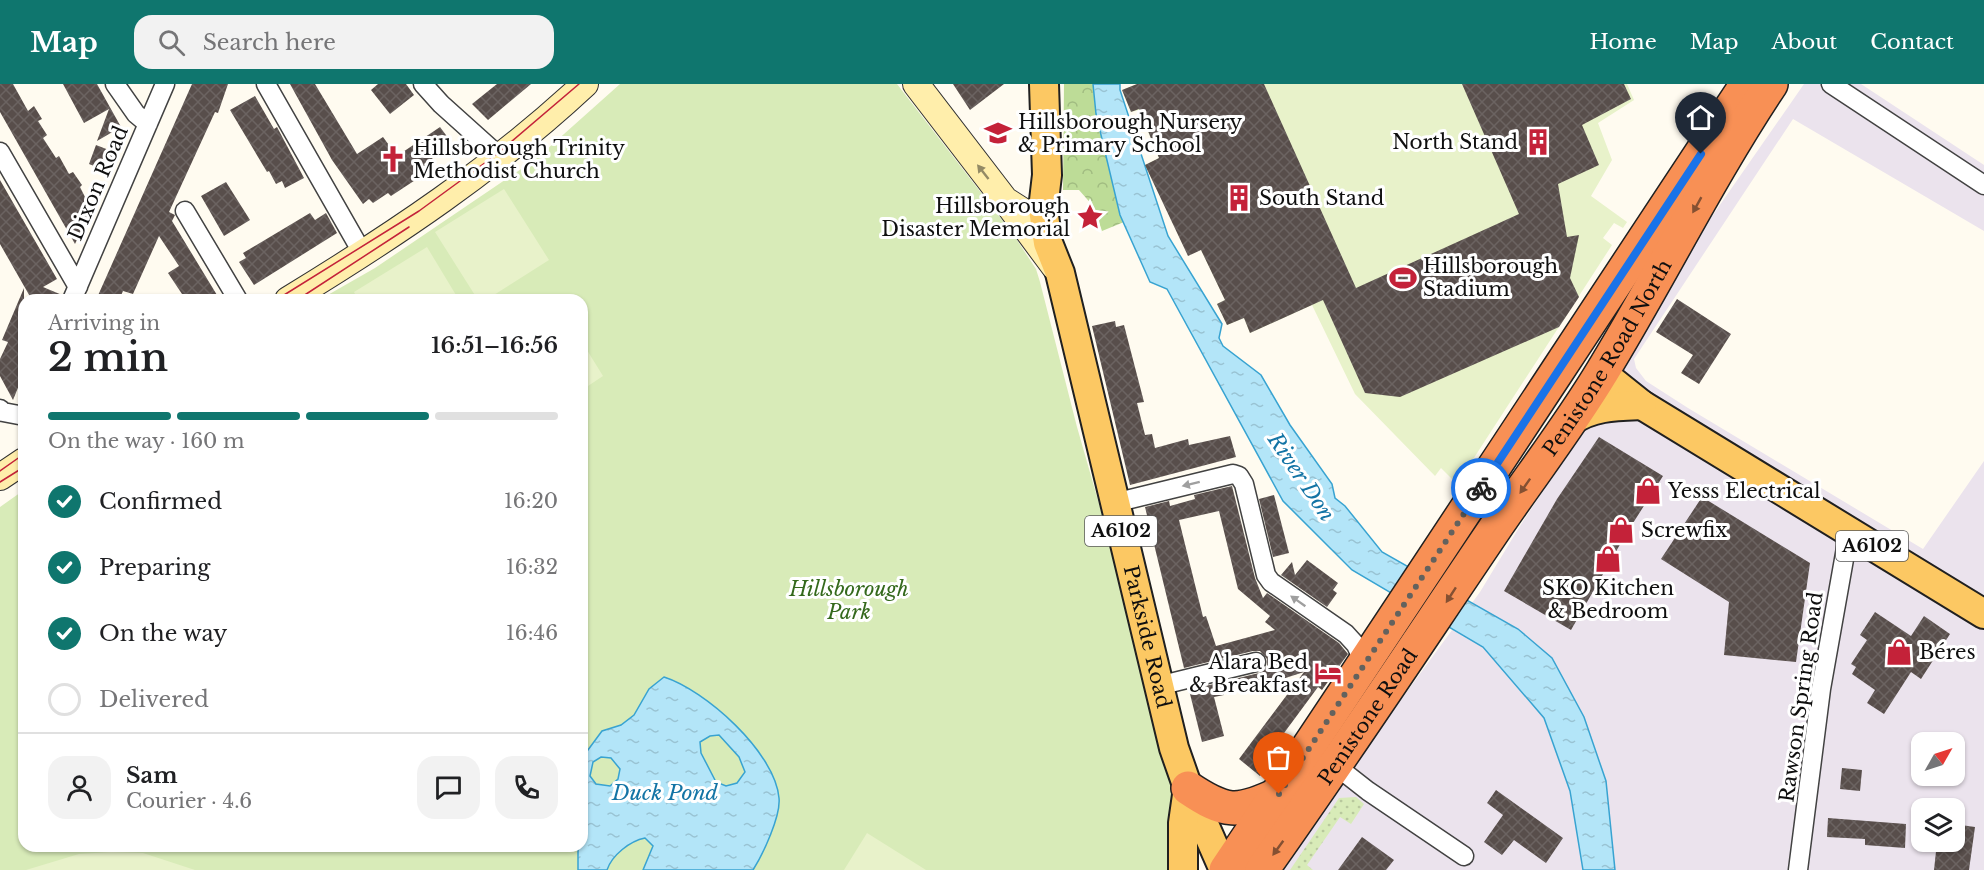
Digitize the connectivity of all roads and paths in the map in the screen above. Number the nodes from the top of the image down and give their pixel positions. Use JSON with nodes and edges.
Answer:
{"nodes":[{"id":1,"x":115,"y":84,"type":"edge"},
{"id":2,"x":165,"y":84,"type":"edge"},
{"id":3,"x":266,"y":84,"type":"edge"},
{"id":4,"x":423,"y":84,"type":"edge"},
{"id":5,"x":585,"y":84,"type":"edge"},
{"id":6,"x":916,"y":84,"type":"edge"},
{"id":7,"x":1044,"y":84,"type":"edge"},
{"id":8,"x":1831,"y":84,"type":"edge"},
{"id":9,"x":1766,"y":86,"type":"edge"},
{"id":10,"x":148,"y":124,"type":"junction"},
{"id":11,"x":0,"y":152,"type":"edge"},
{"id":12,"x":500,"y":157,"type":"junction"},
{"id":13,"x":1984,"y":185,"type":"edge"},
{"id":14,"x":1048,"y":192,"type":"junction"},
{"id":15,"x":1005,"y":200,"type":"junction"},
{"id":16,"x":185,"y":211,"type":"dead end"},
{"id":17,"x":363,"y":254,"type":"junction"},
{"id":18,"x":1060,"y":273,"type":"junction"},
{"id":19,"x":75,"y":294,"type":"edge"},
{"id":20,"x":234,"y":294,"type":"edge"},
{"id":21,"x":298,"y":294,"type":"edge"},
{"id":22,"x":1602,"y":373,"type":"junction"},
{"id":23,"x":1539,"y":397,"type":"junction"},
{"id":24,"x":1642,"y":405,"type":"junction"},
{"id":25,"x":0,"y":409,"type":"edge"},
{"id":26,"x":18,"y":415,"type":"edge"},
{"id":27,"x":1571,"y":421,"type":"junction"},
{"id":28,"x":18,"y":464,"type":"edge"},
{"id":29,"x":0,"y":477,"type":"edge"},
{"id":30,"x":1481,"y":487,"type":"joint"},
{"id":31,"x":1114,"y":502,"type":"junction"},
{"id":32,"x":1849,"y":531,"type":"junction"},
{"id":33,"x":1984,"y":614,"type":"edge"},
{"id":34,"x":1432,"y":624,"type":"joint"},
{"id":35,"x":1256,"y":663,"type":"dead end"},
{"id":36,"x":1365,"y":665,"type":"junction"},
{"id":37,"x":1158,"y":686,"type":"junction"},
{"id":38,"x":1315,"y":739,"type":"junction"},
{"id":39,"x":1336,"y":766,"type":"junction"},
{"id":40,"x":1188,"y":788,"type":"junction"},
{"id":41,"x":1279,"y":794,"type":"junction"},
{"id":42,"x":1464,"y":856,"type":"dead end"},
{"id":43,"x":1183,"y":870,"type":"edge"},
{"id":44,"x":1225,"y":870,"type":"edge"},
{"id":45,"x":1262,"y":870,"type":"edge"},
{"id":46,"x":1798,"y":870,"type":"edge"}],
"edges":[{"from":1,"to":10,"type":"street"},
{"from":2,"to":10,"type":"street","name":"Dixon Road"},
{"from":3,"to":17,"type":"street"},
{"from":4,"to":12,"type":"street"},
{"from":5,"to":12,"type":"street"},
{"from":15,"to":6,"type":"street","name":"Parkside Road","one_way":true},
{"from":7,"to":14,"type":"main road","number":"A6102"},
{"from":8,"to":13,"type":"street"},
{"from":9,"to":22,"type":"highway","name":"Penistone Road North","one_way":true},
{"from":9,"to":23,"type":"highway","name":"Penistone Road North"},
{"from":10,"to":19,"type":"street","name":"Dixon Road"},
{"from":11,"to":19,"type":"street"},
{"from":12,"to":17,"type":"street"},
{"from":14,"to":15,"type":"street","name":"Parkside Road"},
{"from":14,"to":18,"type":"main road","name":"Parkside Road","number":"A6102"},
{"from":15,"to":18,"type":"street","name":"Parkside Road"},
{"from":16,"to":20,"type":"street"},
{"from":17,"to":21,"type":"street"},
{"from":18,"to":31,"type":"main road","name":"Parkside Road","number":"A6102"},
{"from":22,"to":23,"type":"highway"},
{"from":22,"to":24,"type":"main road","number":"A6102"},
{"from":22,"to":27,"type":"highway","name":"Penistone Road North"},
{"from":23,"to":30,"type":"highway","name":"Penistone Road North"},
{"from":24,"to":27,"type":"main road"},
{"from":24,"to":32,"type":"main road","number":"A6102"},
{"from":25,"to":26,"type":"street"},
{"from":27,"to":34,"type":"highway","name":"Penistone Road North","one_way":true},
{"from":28,"to":29,"type":"street"},
{"from":30,"to":36,"type":"highway","name":"Penistone Road"},
{"from":36,"to":31,"type":"street","one_way":true},
{"from":31,"to":37,"type":"main road","name":"Parkside Road","number":"A6102"},
{"from":32,"to":33,"type":"main road","number":"A6102"},
{"from":32,"to":46,"type":"street","name":"Rawson Spring Road"},
{"from":34,"to":39,"type":"highway","name":"Penistone Road"},
{"from":35,"to":37,"type":"street"},
{"from":36,"to":38,"type":"highway","name":"Penistone Road"},
{"from":37,"to":40,"type":"main road","name":"Parkside Road","number":"A6102"},
{"from":38,"to":39,"type":"highway"},
{"from":38,"to":41,"type":"highway","name":"Penistone Road"},
{"from":39,"to":42,"type":"street"},
{"from":39,"to":45,"type":"highway","name":"Penistone Road","one_way":true},
{"from":40,"to":41,"type":"highway"},
{"from":40,"to":43,"type":"main road","name":"Parkside Road","number":"A6102"},
{"from":40,"to":44,"type":"main road","name":"Parkside Road","number":"A6102"},
{"from":41,"to":44,"type":"highway","name":"Penistone Road"}]}
